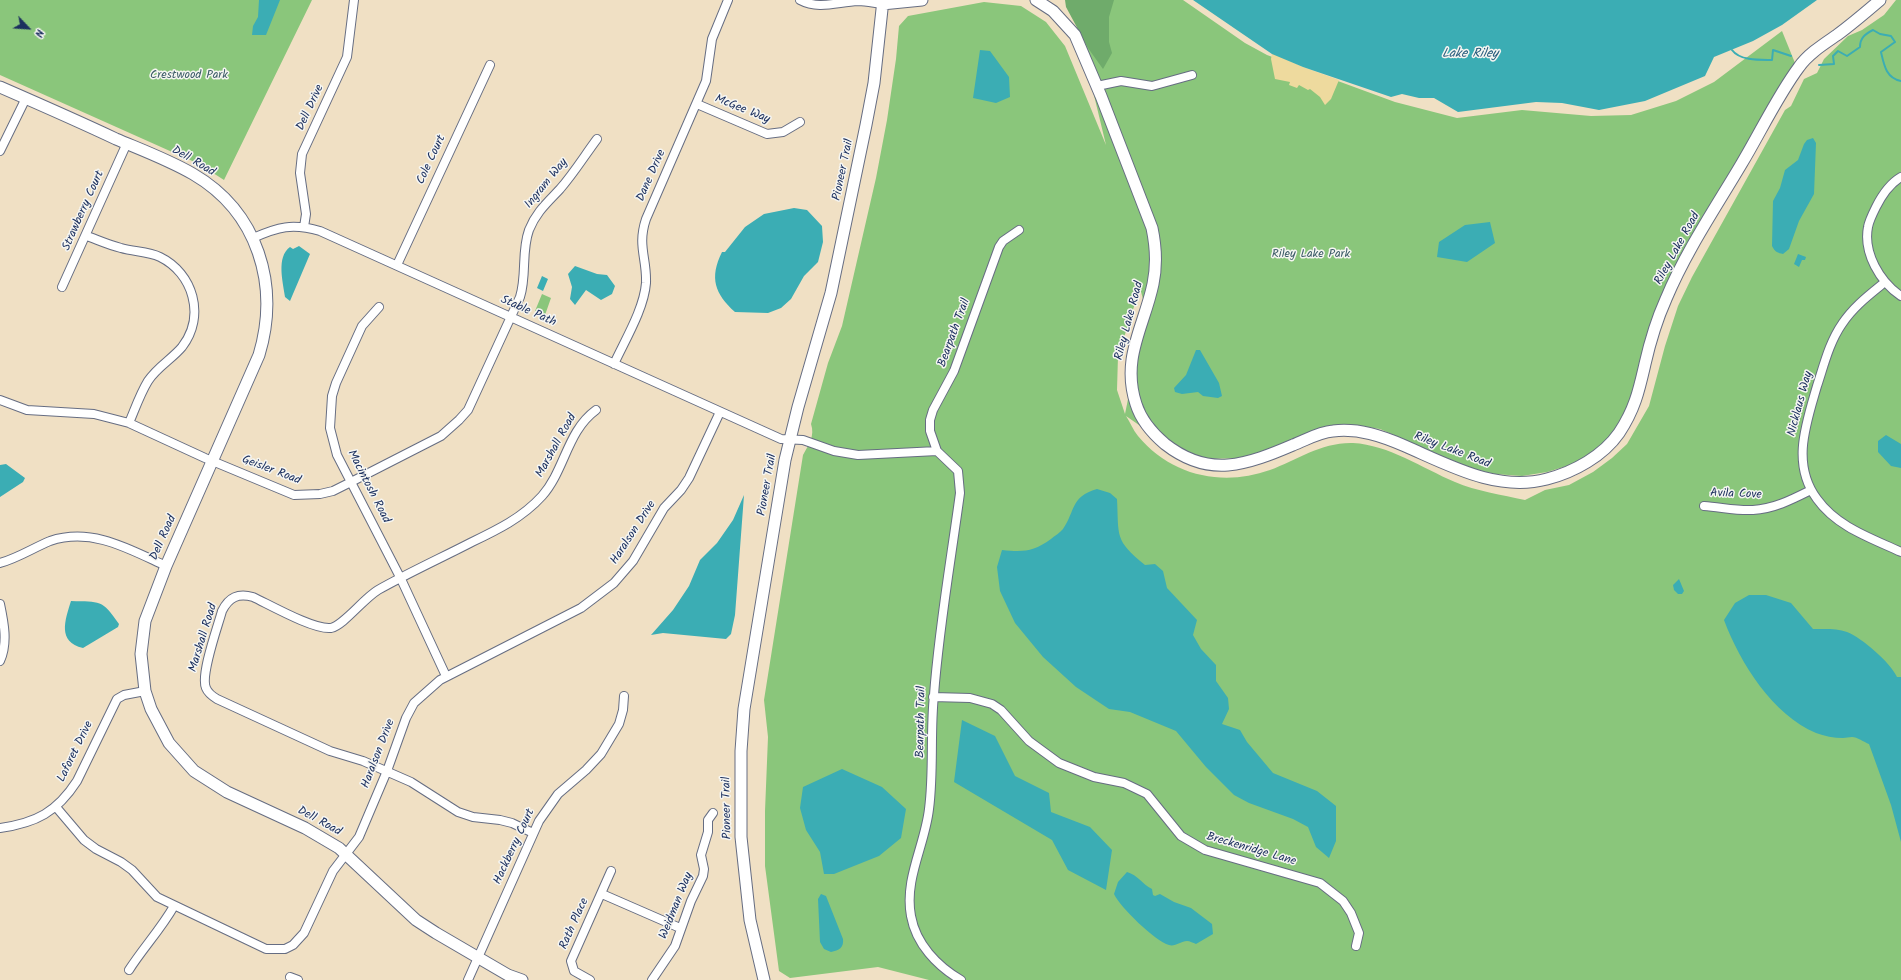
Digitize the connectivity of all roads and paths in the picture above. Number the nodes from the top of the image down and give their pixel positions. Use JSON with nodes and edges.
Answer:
{"nodes":[{"id":1,"x":354,"y":0,"type":"edge"},
{"id":2,"x":728,"y":0,"type":"edge"},
{"id":3,"x":800,"y":0,"type":"edge"},
{"id":4,"x":922,"y":0,"type":"edge"},
{"id":5,"x":1036,"y":0,"type":"edge"},
{"id":6,"x":1880,"y":0,"type":"edge"},
{"id":7,"x":883,"y":2,"type":"edge"},
{"id":8,"x":490,"y":65,"type":"dead end"},
{"id":9,"x":1192,"y":75,"type":"dead end"},
{"id":10,"x":1097,"y":86,"type":"junction"},
{"id":11,"x":0,"y":87,"type":"edge"},
{"id":12,"x":26,"y":98,"type":"junction"},
{"id":13,"x":697,"y":104,"type":"junction"},
{"id":14,"x":800,"y":122,"type":"dead end"},
{"id":15,"x":596,"y":139,"type":"dead end"},
{"id":16,"x":127,"y":143,"type":"junction"},
{"id":17,"x":0,"y":151,"type":"edge"},
{"id":18,"x":1901,"y":177,"type":"edge"},
{"id":19,"x":304,"y":227,"type":"junction"},
{"id":20,"x":1019,"y":230,"type":"dead end"},
{"id":21,"x":87,"y":236,"type":"junction"},
{"id":22,"x":253,"y":238,"type":"junction"},
{"id":23,"x":397,"y":265,"type":"junction"},
{"id":24,"x":1885,"y":282,"type":"junction"},
{"id":25,"x":62,"y":287,"type":"dead end"},
{"id":26,"x":1901,"y":296,"type":"edge"},
{"id":27,"x":380,"y":307,"type":"dead end"},
{"id":28,"x":510,"y":317,"type":"junction"},
{"id":29,"x":614,"y":364,"type":"junction"},
{"id":30,"x":0,"y":400,"type":"edge"},
{"id":31,"x":596,"y":410,"type":"dead end"},
{"id":32,"x":720,"y":412,"type":"junction"},
{"id":33,"x":129,"y":423,"type":"junction"},
{"id":34,"x":790,"y":439,"type":"junction"},
{"id":35,"x":938,"y":451,"type":"junction"},
{"id":36,"x":213,"y":461,"type":"junction"},
{"id":37,"x":351,"y":482,"type":"junction"},
{"id":38,"x":1812,"y":490,"type":"junction"},
{"id":39,"x":1704,"y":506,"type":"dead end"},
{"id":40,"x":1901,"y":552,"type":"edge"},
{"id":41,"x":0,"y":563,"type":"edge"},
{"id":42,"x":166,"y":566,"type":"junction"},
{"id":43,"x":401,"y":579,"type":"junction"},
{"id":44,"x":0,"y":604,"type":"edge"},
{"id":45,"x":0,"y":662,"type":"edge"},
{"id":46,"x":446,"y":676,"type":"junction"},
{"id":47,"x":145,"y":691,"type":"junction"},
{"id":48,"x":624,"y":696,"type":"dead end"},
{"id":49,"x":933,"y":697,"type":"junction"},
{"id":50,"x":387,"y":771,"type":"junction"},
{"id":51,"x":56,"y":807,"type":"junction"},
{"id":52,"x":713,"y":813,"type":"dead end"},
{"id":53,"x":0,"y":828,"type":"edge"},
{"id":54,"x":533,"y":833,"type":"junction"},
{"id":55,"x":345,"y":854,"type":"junction"},
{"id":56,"x":611,"y":871,"type":"dead end"},
{"id":57,"x":602,"y":894,"type":"junction"},
{"id":58,"x":174,"y":906,"type":"junction"},
{"id":59,"x":680,"y":928,"type":"junction"},
{"id":60,"x":1356,"y":946,"type":"dead end"},
{"id":61,"x":478,"y":958,"type":"junction"},
{"id":62,"x":129,"y":970,"type":"dead end"},
{"id":63,"x":290,"y":977,"type":"dead end"},
{"id":64,"x":510,"y":977,"type":"edge"},
{"id":65,"x":298,"y":980,"type":"edge"},
{"id":66,"x":468,"y":980,"type":"edge"},
{"id":67,"x":522,"y":980,"type":"edge"},
{"id":68,"x":590,"y":980,"type":"edge"},
{"id":69,"x":652,"y":980,"type":"edge"},
{"id":70,"x":764,"y":980,"type":"edge"},
{"id":71,"x":961,"y":980,"type":"edge"}],
"edges":[{"from":1,"to":19,"type":"street","name":"Dell Drive"},
{"from":2,"to":13,"type":"street","name":"Dane Drive"},
{"from":3,"to":7,"type":"street"},
{"from":4,"to":7,"type":"street"},
{"from":5,"to":10,"type":"street","name":"Riley Lake Road"},
{"from":6,"to":10,"type":"street","name":"Riley Lake Road"},
{"from":7,"to":34,"type":"street","name":"Pioneer Trail"},
{"from":8,"to":23,"type":"street","name":"Cole Court"},
{"from":9,"to":10,"type":"street"},
{"from":11,"to":12,"type":"street","name":"Dell Road"},
{"from":12,"to":16,"type":"street","name":"Dell Road"},
{"from":12,"to":17,"type":"street"},
{"from":13,"to":14,"type":"street","name":"McGee Way"},
{"from":13,"to":29,"type":"street","name":"Dane Drive"},
{"from":15,"to":28,"type":"street","name":"Ingram Way"},
{"from":16,"to":21,"type":"street","name":"Strawberry Court"},
{"from":16,"to":22,"type":"street","name":"Dell Road"},
{"from":18,"to":24,"type":"street"},
{"from":19,"to":22,"type":"street","name":"Stable Path"},
{"from":19,"to":23,"type":"street","name":"Stable Path"},
{"from":20,"to":35,"type":"street","name":"Bearpath Trail"},
{"from":21,"to":25,"type":"street","name":"Strawberry Court"},
{"from":21,"to":33,"type":"street"},
{"from":22,"to":36,"type":"street","name":"Dell Road"},
{"from":23,"to":28,"type":"street","name":"Stable Path"},
{"from":24,"to":26,"type":"street"},
{"from":24,"to":38,"type":"street","name":"Nicklaus Way"},
{"from":27,"to":37,"type":"street","name":"Macintosh Road"},
{"from":28,"to":29,"type":"street","name":"Stable Path"},
{"from":28,"to":37,"type":"street","name":"Geisler Road"},
{"from":29,"to":32,"type":"street","name":"Stable Path"},
{"from":30,"to":33,"type":"street","name":"Geisler Road"},
{"from":31,"to":43,"type":"street","name":"Marshall Road"},
{"from":32,"to":34,"type":"street","name":"Stable Path"},
{"from":32,"to":46,"type":"street","name":"Haralson Drive"},
{"from":33,"to":36,"type":"street","name":"Geisler Road"},
{"from":34,"to":35,"type":"street"},
{"from":34,"to":70,"type":"street","name":"Pioneer Trail"},
{"from":35,"to":49,"type":"street","name":"Bearpath Trail"},
{"from":36,"to":37,"type":"street","name":"Geisler Road"},
{"from":36,"to":42,"type":"street","name":"Dell Road"},
{"from":37,"to":43,"type":"street","name":"Macintosh Road"},
{"from":38,"to":39,"type":"street","name":"Avila Cove"},
{"from":38,"to":40,"type":"street","name":"Nicklaus Way"},
{"from":41,"to":42,"type":"street"},
{"from":42,"to":47,"type":"street","name":"Dell Road"},
{"from":43,"to":46,"type":"street","name":"Macintosh Road"},
{"from":43,"to":50,"type":"street","name":"Marshall Road"},
{"from":44,"to":45,"type":"street"},
{"from":46,"to":50,"type":"street","name":"Haralson Drive"},
{"from":47,"to":51,"type":"street","name":"Laforet Drive"},
{"from":47,"to":55,"type":"street","name":"Dell Road"},
{"from":48,"to":54,"type":"street","name":"Hackberry Court"},
{"from":49,"to":60,"type":"street","name":"Breckenridge Lane"},
{"from":49,"to":71,"type":"street","name":"Bearpath Trail"},
{"from":50,"to":54,"type":"street","name":"Marshall Road"},
{"from":50,"to":55,"type":"street","name":"Haralson Drive"},
{"from":51,"to":53,"type":"street","name":"Laforet Drive"},
{"from":51,"to":58,"type":"street","name":"Haralson Drive"},
{"from":52,"to":59,"type":"street","name":"Weidman Way"},
{"from":54,"to":61,"type":"street","name":"Hackberry Court"},
{"from":55,"to":58,"type":"street","name":"Haralson Drive"},
{"from":55,"to":61,"type":"street","name":"Dell Road"},
{"from":56,"to":57,"type":"street","name":"Rath Place"},
{"from":57,"to":59,"type":"street"},
{"from":57,"to":68,"type":"street","name":"Rath Place"},
{"from":58,"to":62,"type":"street"},
{"from":59,"to":69,"type":"street","name":"Weidman Way"},
{"from":61,"to":64,"type":"street","name":"Dell Road"},
{"from":61,"to":66,"type":"street","name":"Hackberry Court"},
{"from":63,"to":65,"type":"street"},
{"from":64,"to":67,"type":"street","name":"Dell Road"}]}
